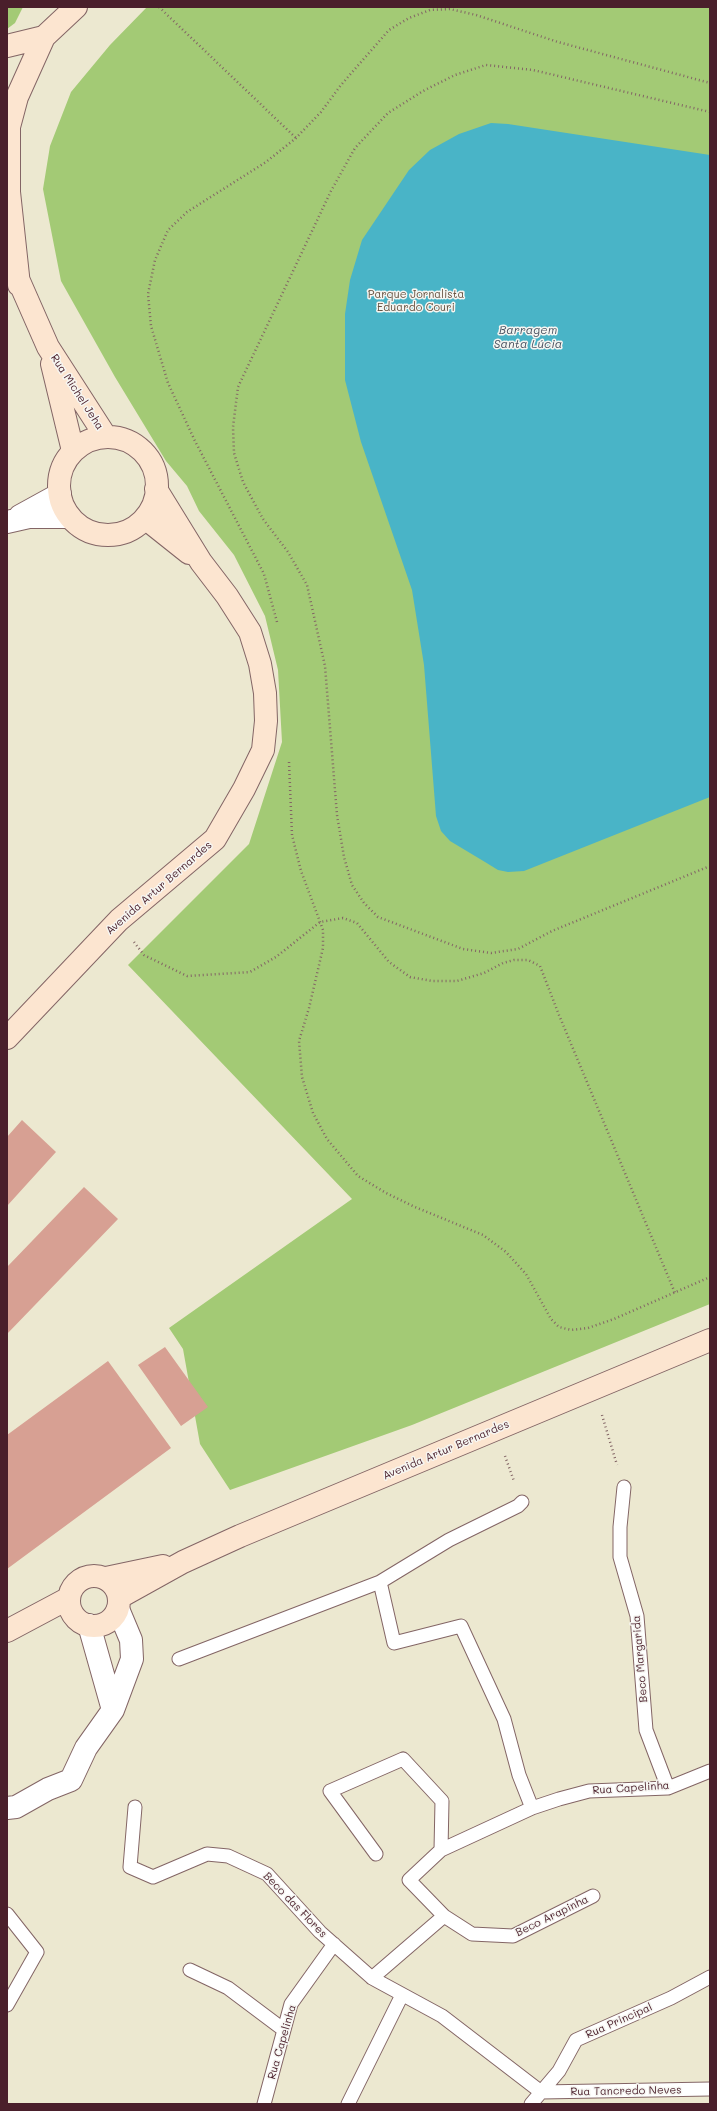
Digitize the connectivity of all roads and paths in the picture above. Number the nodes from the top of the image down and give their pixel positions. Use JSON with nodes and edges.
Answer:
{"nodes":[{"id":1,"x":76,"y":7,"type":"edge"},
{"id":2,"x":159,"y":7,"type":"edge"},
{"id":3,"x":44,"y":37,"type":"junction"},
{"id":4,"x":7,"y":46,"type":"edge"},
{"id":5,"x":710,"y":83,"type":"edge"},
{"id":6,"x":710,"y":112,"type":"edge"},
{"id":7,"x":296,"y":138,"type":"junction"},
{"id":8,"x":7,"y":252,"type":"edge"},
{"id":9,"x":20,"y":285,"type":"junction"},
{"id":10,"x":48,"y":347,"type":"junction"},
{"id":11,"x":106,"y":437,"type":"junction"},
{"id":12,"x":73,"y":451,"type":"junction"},
{"id":13,"x":156,"y":489,"type":"junction"},
{"id":14,"x":60,"y":494,"type":"junction"},
{"id":15,"x":69,"y":517,"type":"junction"},
{"id":16,"x":145,"y":518,"type":"junction"},
{"id":17,"x":9,"y":522,"type":"edge"},
{"id":18,"x":201,"y":562,"type":"junction"},
{"id":19,"x":278,"y":625,"type":"dead end"},
{"id":20,"x":289,"y":759,"type":"dead end"},
{"id":21,"x":710,"y":866,"type":"edge"},
{"id":22,"x":119,"y":920,"type":"junction"},
{"id":23,"x":320,"y":922,"type":"junction"},
{"id":24,"x":7,"y":1038,"type":"edge"},
{"id":25,"x":710,"y":1277,"type":"edge"},
{"id":26,"x":675,"y":1293,"type":"junction"},
{"id":27,"x":710,"y":1340,"type":"edge"},
{"id":28,"x":594,"y":1389,"type":"junction"},
{"id":29,"x":495,"y":1429,"type":"junction"},
{"id":30,"x":624,"y":1487,"type":"joint"},
{"id":31,"x":522,"y":1502,"type":"joint"},
{"id":32,"x":183,"y":1562,"type":"junction"},
{"id":33,"x":106,"y":1578,"type":"junction"},
{"id":34,"x":380,"y":1582,"type":"junction"},
{"id":35,"x":119,"y":1603,"type":"junction"},
{"id":36,"x":77,"y":1613,"type":"junction"},
{"id":37,"x":7,"y":1631,"type":"edge"},
{"id":38,"x":7,"y":1638,"type":"edge"},
{"id":39,"x":179,"y":1659,"type":"dead end"},
{"id":40,"x":113,"y":1710,"type":"junction"},
{"id":41,"x":710,"y":1771,"type":"edge"},
{"id":42,"x":668,"y":1788,"type":"junction"},
{"id":43,"x":135,"y":1807,"type":"dead end"},
{"id":44,"x":7,"y":1808,"type":"edge"},
{"id":45,"x":532,"y":1808,"type":"junction"},
{"id":46,"x":441,"y":1850,"type":"junction"},
{"id":47,"x":376,"y":1854,"type":"dead end"},
{"id":48,"x":593,"y":1896,"type":"dead end"},
{"id":49,"x":7,"y":1914,"type":"edge"},
{"id":50,"x":444,"y":1916,"type":"junction"},
{"id":51,"x":334,"y":1944,"type":"junction"},
{"id":52,"x":190,"y":1970,"type":"dead end"},
{"id":53,"x":710,"y":1977,"type":"edge"},
{"id":54,"x":372,"y":1978,"type":"junction"},
{"id":55,"x":402,"y":1994,"type":"junction"},
{"id":56,"x":7,"y":2005,"type":"edge"},
{"id":57,"x":284,"y":2030,"type":"junction"},
{"id":58,"x":710,"y":2089,"type":"edge"},
{"id":59,"x":542,"y":2098,"type":"edge"},
{"id":60,"x":264,"y":2104,"type":"edge"},
{"id":61,"x":348,"y":2104,"type":"edge"},
{"id":62,"x":531,"y":2104,"type":"edge"}],
"edges":[{"from":1,"to":3,"type":"street"},
{"from":2,"to":7,"type":"path"},
{"from":3,"to":4,"type":"street"},
{"from":3,"to":9,"type":"street"},
{"from":5,"to":7,"type":"path"},
{"from":6,"to":21,"type":"path"},
{"from":7,"to":19,"type":"path"},
{"from":8,"to":9,"type":"street","name":"Rua Michel Jeha"},
{"from":9,"to":10,"type":"street","name":"Rua Michel Jeha"},
{"from":10,"to":11,"type":"street","name":"Rua Michel Jeha"},
{"from":10,"to":12,"type":"street","name":"Rua Michel Jeha"},
{"from":11,"to":12,"type":"street"},
{"from":11,"to":13,"type":"street"},
{"from":12,"to":14,"type":"street"},
{"from":13,"to":16,"type":"street"},
{"from":13,"to":18,"type":"street","name":"Avenida Artur Bernardes"},
{"from":14,"to":15,"type":"street"},
{"from":14,"to":17,"type":"street"},
{"from":15,"to":16,"type":"street"},
{"from":15,"to":17,"type":"street"},
{"from":16,"to":18,"type":"street","name":"Avenida Artur Bernardes"},
{"from":18,"to":22,"type":"street","name":"Avenida Artur Bernardes"},
{"from":20,"to":23,"type":"path"},
{"from":22,"to":23,"type":"path"},
{"from":22,"to":24,"type":"street","name":"Avenida Artur Bernardes"},
{"from":23,"to":26,"type":"path"},
{"from":23,"to":26,"type":"path"},
{"from":25,"to":26,"type":"path"},
{"from":27,"to":28,"type":"street","name":"Avenida Artur Bernardes"},
{"from":28,"to":29,"type":"street","name":"Avenida Artur Bernardes"},
{"from":28,"to":30,"type":"path"},
{"from":29,"to":31,"type":"path"},
{"from":29,"to":32,"type":"street","name":"Avenida Artur Bernardes"},
{"from":30,"to":42,"type":"lane","name":"Beco Margarida"},
{"from":31,"to":34,"type":"lane"},
{"from":32,"to":33,"type":"street","name":"Avenida Artur Bernardes"},
{"from":32,"to":35,"type":"street","name":"Avenida Artur Bernardes"},
{"from":33,"to":35,"type":"street"},
{"from":33,"to":36,"type":"street"},
{"from":34,"to":39,"type":"lane"},
{"from":34,"to":45,"type":"lane"},
{"from":35,"to":36,"type":"street"},
{"from":35,"to":40,"type":"street"},
{"from":36,"to":37,"type":"street"},
{"from":36,"to":38,"type":"street"},
{"from":36,"to":40,"type":"street"},
{"from":40,"to":44,"type":"street"},
{"from":41,"to":42,"type":"lane","name":"Rua Capelinha"},
{"from":42,"to":45,"type":"lane","name":"Rua Capelinha"},
{"from":43,"to":51,"type":"lane","name":"Beco das Flores"},
{"from":45,"to":46,"type":"lane","name":"Rua Capelinha"},
{"from":46,"to":47,"type":"lane"},
{"from":46,"to":50,"type":"lane","name":"Beco Arapinha"},
{"from":48,"to":50,"type":"lane","name":"Beco Arapinha"},
{"from":49,"to":56,"type":"lane"},
{"from":50,"to":54,"type":"lane"},
{"from":51,"to":54,"type":"lane","name":"Beco das Flores"},
{"from":51,"to":57,"type":"lane","name":"Rua Capelinha"},
{"from":52,"to":57,"type":"lane"},
{"from":53,"to":59,"type":"lane","name":"Rua Principal"},
{"from":54,"to":55,"type":"lane","name":"Beco das Flores"},
{"from":55,"to":59,"type":"lane","name":"Beco das Flores"},
{"from":55,"to":61,"type":"lane"},
{"from":57,"to":60,"type":"lane","name":"Rua Capelinha"},
{"from":58,"to":59,"type":"lane","name":"Rua Tancredo Neves"},
{"from":59,"to":62,"type":"lane","name":"Rua Principal"}]}
